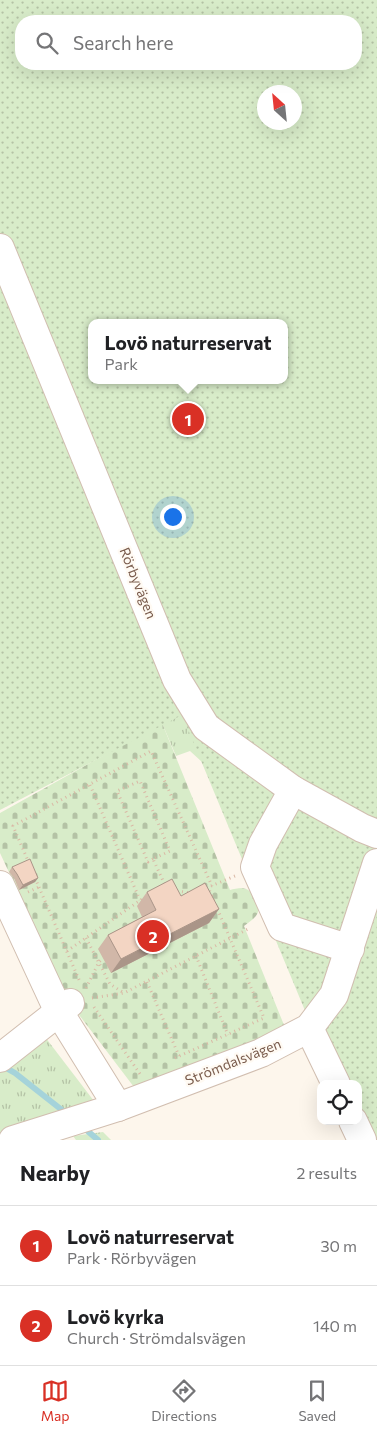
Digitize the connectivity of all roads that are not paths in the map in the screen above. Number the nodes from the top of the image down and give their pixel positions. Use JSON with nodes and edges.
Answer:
{"nodes":[{"id":1,"x":0,"y":248,"type":"edge"},
{"id":2,"x":293,"y":790,"type":"junction"},
{"id":3,"x":377,"y":834,"type":"edge"},
{"id":4,"x":377,"y":863,"type":"edge"},
{"id":5,"x":0,"y":885,"type":"edge"},
{"id":6,"x":350,"y":949,"type":"junction"},
{"id":7,"x":64,"y":1007,"type":"junction"},
{"id":8,"x":309,"y":1028,"type":"junction"},
{"id":9,"x":7,"y":1053,"type":"edge"},
{"id":10,"x":334,"y":1080,"type":"edge"},
{"id":11,"x":118,"y":1107,"type":"junction"},
{"id":12,"x":355,"y":1125,"type":"edge"},
{"id":13,"x":13,"y":1140,"type":"edge"},
{"id":14,"x":362,"y":1140,"type":"edge"}],
"edges":[{"from":1,"to":2,"type":"street","name":"Rörbyvägen"},
{"from":2,"to":3,"type":"street","name":"Rörbyvägen"},
{"from":2,"to":6,"type":"street"},
{"from":4,"to":6,"type":"street","name":"Strömdalsvägen"},
{"from":5,"to":7,"type":"street"},
{"from":6,"to":8,"type":"street","name":"Strömdalsvägen"},
{"from":7,"to":9,"type":"street"},
{"from":7,"to":11,"type":"street"},
{"from":8,"to":10,"type":"street"},
{"from":8,"to":11,"type":"street","name":"Strömdalsvägen"},
{"from":11,"to":13,"type":"street","name":"Strömdalsvägen"},
{"from":12,"to":14,"type":"street"}]}
